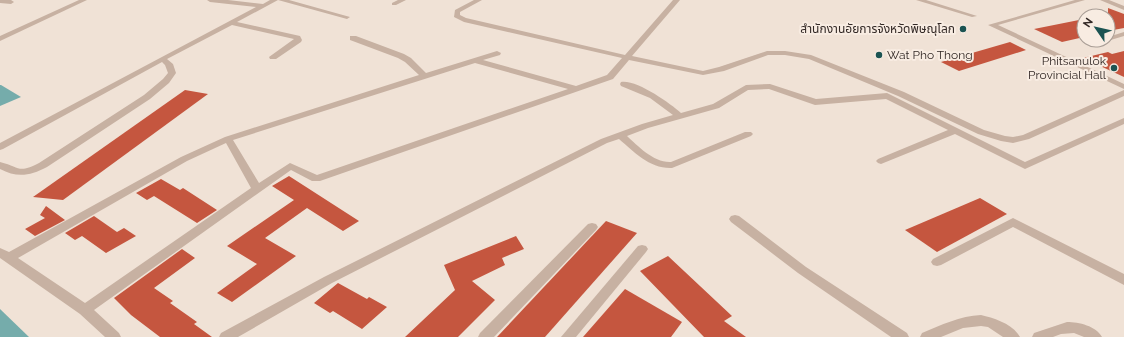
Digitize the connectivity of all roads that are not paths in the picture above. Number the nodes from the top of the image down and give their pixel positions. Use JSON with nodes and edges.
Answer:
{"nodes":[{"id":1,"x":84,"y":0,"type":"edge"},
{"id":2,"x":210,"y":0,"type":"edge"},
{"id":3,"x":274,"y":0,"type":"edge"},
{"id":4,"x":281,"y":0,"type":"edge"},
{"id":5,"x":403,"y":0,"type":"edge"},
{"id":6,"x":479,"y":0,"type":"edge"},
{"id":7,"x":677,"y":0,"type":"edge"},
{"id":8,"x":919,"y":0,"type":"edge"},
{"id":9,"x":1082,"y":0,"type":"edge"},
{"id":10,"x":1104,"y":0,"type":"edge"},
{"id":11,"x":0,"y":1,"type":"edge"},
{"id":12,"x":236,"y":1,"type":"edge"},
{"id":13,"x":11,"y":2,"type":"dead end"},
{"id":14,"x":394,"y":4,"type":"dead end"},
{"id":15,"x":265,"y":6,"type":"junction"},
{"id":16,"x":1124,"y":8,"type":"edge"},
{"id":17,"x":974,"y":16,"type":"dead end"},
{"id":18,"x":347,"y":17,"type":"dead end"},
{"id":19,"x":231,"y":23,"type":"junction"},
{"id":20,"x":353,"y":38,"type":"dead end"},
{"id":21,"x":0,"y":39,"type":"edge"},
{"id":22,"x":497,"y":52,"type":"dead end"},
{"id":23,"x":273,"y":57,"type":"dead end"},
{"id":24,"x":627,"y":57,"type":"junction"},
{"id":25,"x":162,"y":59,"type":"junction"},
{"id":26,"x":474,"y":60,"type":"junction"},
{"id":27,"x":424,"y":76,"type":"junction"},
{"id":28,"x":624,"y":84,"type":"dead end"},
{"id":29,"x":1124,"y":87,"type":"edge"},
{"id":30,"x":577,"y":89,"type":"junction"},
{"id":31,"x":1124,"y":93,"type":"edge"},
{"id":32,"x":679,"y":116,"type":"junction"},
{"id":33,"x":1124,"y":121,"type":"edge"},
{"id":34,"x":954,"y":131,"type":"junction"},
{"id":35,"x":748,"y":134,"type":"dead end"},
{"id":36,"x":620,"y":135,"type":"junction"},
{"id":37,"x":228,"y":139,"type":"junction"},
{"id":38,"x":0,"y":147,"type":"edge"},
{"id":39,"x":881,"y":161,"type":"dead end"},
{"id":40,"x":0,"y":165,"type":"edge"},
{"id":41,"x":257,"y":189,"type":"junction"},
{"id":42,"x":734,"y":219,"type":"dead end"},
{"id":43,"x":592,"y":226,"type":"dead end"},
{"id":44,"x":642,"y":249,"type":"dead end"},
{"id":45,"x":3,"y":256,"type":"edge"},
{"id":46,"x":937,"y":262,"type":"dead end"},
{"id":47,"x":1124,"y":280,"type":"edge"},
{"id":48,"x":85,"y":310,"type":"junction"},
{"id":49,"x":114,"y":337,"type":"edge"},
{"id":50,"x":226,"y":337,"type":"edge"},
{"id":51,"x":484,"y":337,"type":"edge"},
{"id":52,"x":568,"y":337,"type":"edge"},
{"id":53,"x":902,"y":337,"type":"edge"},
{"id":54,"x":927,"y":337,"type":"edge"},
{"id":55,"x":1014,"y":337,"type":"edge"},
{"id":56,"x":1039,"y":337,"type":"edge"},
{"id":57,"x":1094,"y":337,"type":"edge"}],
"edges":[{"from":1,"to":21,"type":"street"},
{"from":2,"to":12,"type":"street"},
{"from":3,"to":15,"type":"street"},
{"from":4,"to":18,"type":"street"},
{"from":5,"to":14,"type":"street"},
{"from":6,"to":24,"type":"street"},
{"from":7,"to":24,"type":"street"},
{"from":8,"to":17,"type":"street"},
{"from":9,"to":29,"type":"street"},
{"from":10,"to":16,"type":"street"},
{"from":11,"to":13,"type":"street"},
{"from":12,"to":15,"type":"street"},
{"from":15,"to":19,"type":"street"},
{"from":19,"to":23,"type":"street"},
{"from":19,"to":25,"type":"street"},
{"from":20,"to":27,"type":"street"},
{"from":22,"to":26,"type":"street"},
{"from":24,"to":30,"type":"street"},
{"from":24,"to":31,"type":"street"},
{"from":25,"to":38,"type":"street"},
{"from":25,"to":40,"type":"street"},
{"from":26,"to":27,"type":"street"},
{"from":26,"to":30,"type":"street"},
{"from":27,"to":37,"type":"street"},
{"from":28,"to":32,"type":"street"},
{"from":30,"to":41,"type":"street"},
{"from":32,"to":34,"type":"street"},
{"from":32,"to":36,"type":"street"},
{"from":33,"to":34,"type":"street"},
{"from":34,"to":39,"type":"street"},
{"from":35,"to":36,"type":"street"},
{"from":36,"to":50,"type":"street"},
{"from":37,"to":41,"type":"street"},
{"from":37,"to":45,"type":"street"},
{"from":41,"to":48,"type":"street"},
{"from":42,"to":53,"type":"street"},
{"from":43,"to":51,"type":"street"},
{"from":44,"to":52,"type":"street"},
{"from":45,"to":48,"type":"street"},
{"from":46,"to":47,"type":"street"},
{"from":48,"to":49,"type":"street"},
{"from":54,"to":55,"type":"street"},
{"from":56,"to":57,"type":"street"}]}
